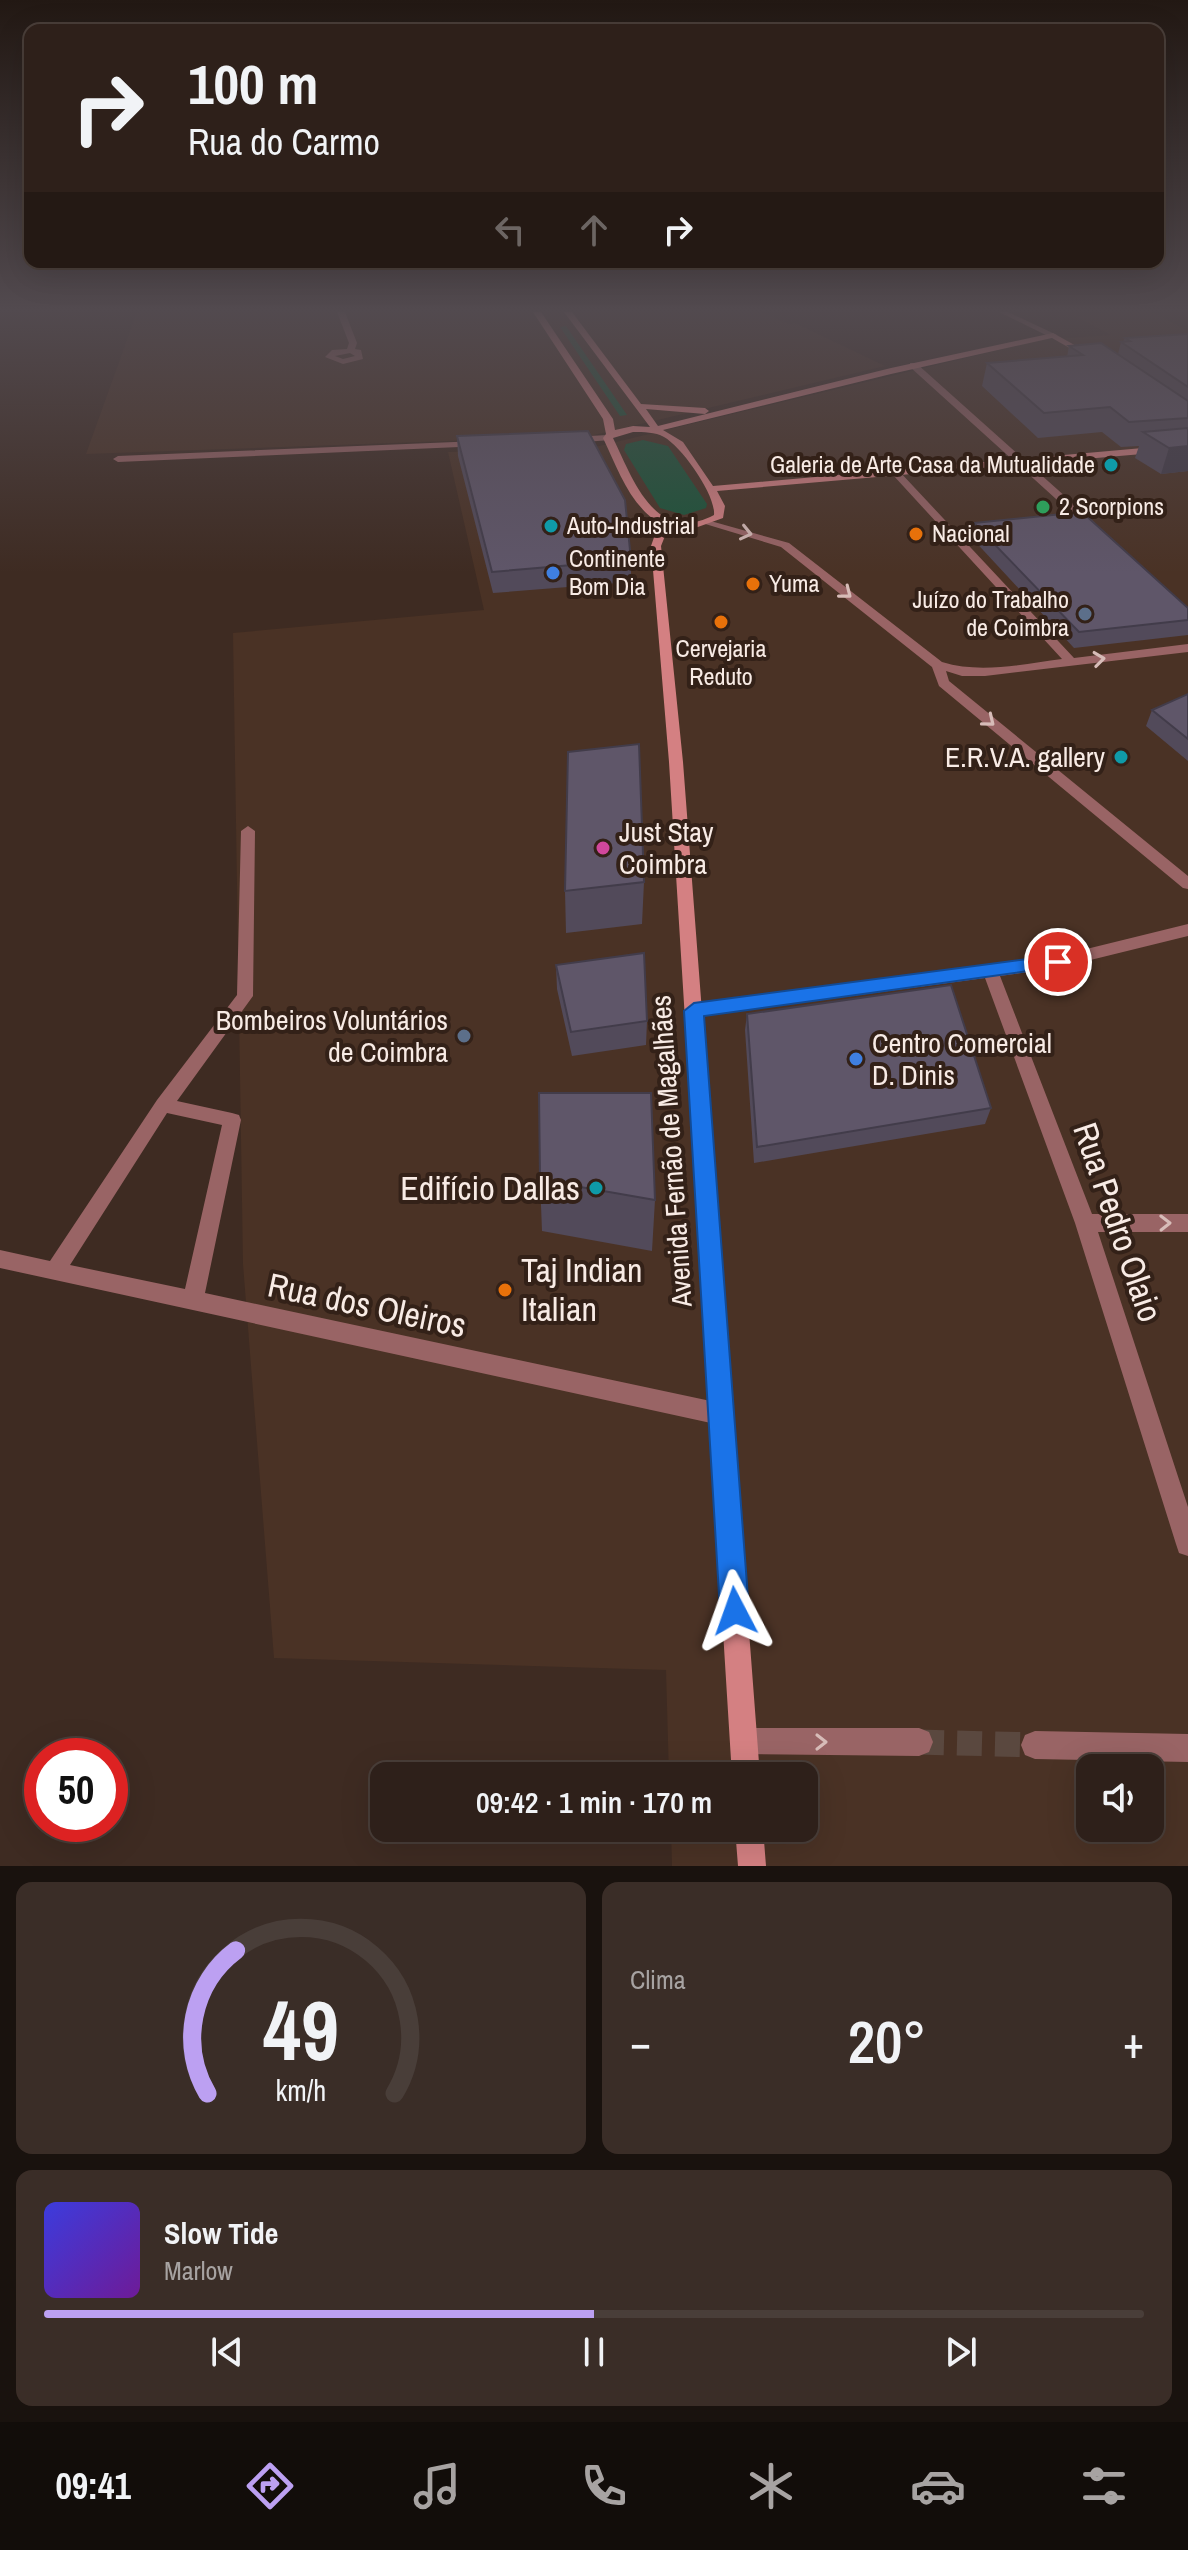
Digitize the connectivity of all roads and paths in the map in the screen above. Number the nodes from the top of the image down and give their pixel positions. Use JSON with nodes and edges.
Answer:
{"nodes":[{"id":1,"x":595,"y":399,"type":"edge"},
{"id":2,"x":634,"y":399,"type":"edge"},
{"id":3,"x":771,"y":399,"type":"edge"},
{"id":4,"x":951,"y":399,"type":"edge"},
{"id":5,"x":639,"y":406,"type":"junction"},
{"id":6,"x":726,"y":410,"type":"junction"},
{"id":7,"x":656,"y":429,"type":"junction"},
{"id":8,"x":610,"y":436,"type":"junction"},
{"id":9,"x":554,"y":441,"type":"edge"},
{"id":10,"x":495,"y":443,"type":"edge"},
{"id":11,"x":1188,"y":447,"type":"edge"},
{"id":12,"x":118,"y":459,"type":"dead end"},
{"id":13,"x":1020,"y":461,"type":"junction"},
{"id":14,"x":896,"y":473,"type":"junction"},
{"id":15,"x":710,"y":489,"type":"junction"},
{"id":16,"x":707,"y":523,"type":"junction"},
{"id":17,"x":664,"y":524,"type":"junction"},
{"id":18,"x":1098,"y":531,"type":"edge"},
{"id":19,"x":1188,"y":648,"type":"edge"},
{"id":20,"x":1071,"y":662,"type":"junction"},
{"id":21,"x":938,"y":665,"type":"junction"},
{"id":22,"x":248,"y":831,"type":"dead end"},
{"id":23,"x":1188,"y":884,"type":"edge"},
{"id":24,"x":1188,"y":930,"type":"edge"},
{"id":25,"x":990,"y":970,"type":"junction"},
{"id":26,"x":694,"y":1011,"type":"junction"},
{"id":27,"x":163,"y":1105,"type":"junction"},
{"id":28,"x":1085,"y":1223,"type":"junction"},
{"id":29,"x":1188,"y":1223,"type":"edge"},
{"id":30,"x":0,"y":1259,"type":"edge"},
{"id":31,"x":55,"y":1271,"type":"junction"},
{"id":32,"x":193,"y":1300,"type":"junction"},
{"id":33,"x":720,"y":1414,"type":"junction"},
{"id":34,"x":1188,"y":1544,"type":"edge"},
{"id":35,"x":743,"y":1741,"type":"junction"},
{"id":36,"x":919,"y":1742,"type":"tunnel mouth"},
{"id":37,"x":1035,"y":1745,"type":"tunnel mouth"},
{"id":38,"x":1188,"y":1748,"type":"edge"},
{"id":39,"x":745,"y":1762,"type":"edge"},
{"id":40,"x":750,"y":1842,"type":"edge"},
{"id":41,"x":752,"y":1866,"type":"edge"}],
"edges":[{"from":1,"to":8,"type":"main road"},
{"from":2,"to":5,"type":"main road"},
{"from":3,"to":6,"type":"main road"},
{"from":4,"to":13,"type":"street"},
{"from":5,"to":6,"type":"main road"},
{"from":5,"to":7,"type":"main road"},
{"from":6,"to":7,"type":"main road"},
{"from":7,"to":8,"type":"main road"},
{"from":7,"to":15,"type":"main road"},
{"from":8,"to":9,"type":"street"},
{"from":8,"to":17,"type":"main road"},
{"from":10,"to":12,"type":"street"},
{"from":11,"to":13,"type":"main road"},
{"from":13,"to":14,"type":"main road"},
{"from":13,"to":18,"type":"street"},
{"from":14,"to":15,"type":"main road"},
{"from":14,"to":20,"type":"street"},
{"from":15,"to":16,"type":"main road"},
{"from":16,"to":17,"type":"main road"},
{"from":16,"to":21,"type":"street","one_way":true},
{"from":17,"to":26,"type":"main road","name":"Avenida Fernão de Magalhães"},
{"from":20,"to":19,"type":"street","one_way":true},
{"from":20,"to":21,"type":"street"},
{"from":21,"to":23,"type":"street","one_way":true},
{"from":22,"to":27,"type":"street"},
{"from":24,"to":25,"type":"street"},
{"from":25,"to":26,"type":"street"},
{"from":25,"to":28,"type":"street","name":"Rua Pedro Olaio"},
{"from":26,"to":33,"type":"main road","name":"Avenida Fernão de Magalhães"},
{"from":27,"to":31,"type":"street"},
{"from":27,"to":32,"type":"street"},
{"from":28,"to":29,"type":"street","one_way":true},
{"from":28,"to":34,"type":"street","name":"Rua Pedro Olaio"},
{"from":30,"to":31,"type":"street","name":"Rua dos Oleiros"},
{"from":31,"to":32,"type":"street","name":"Rua dos Oleiros"},
{"from":32,"to":33,"type":"street","name":"Rua dos Oleiros"},
{"from":33,"to":35,"type":"main road","name":"Avenida Fernão de Magalhães"},
{"from":35,"to":36,"type":"street","one_way":true},
{"from":35,"to":39,"type":"main road","name":"Avenida Fernão de Magalhães"},
{"from":37,"to":38,"type":"street"},
{"from":40,"to":41,"type":"main road"}]}
